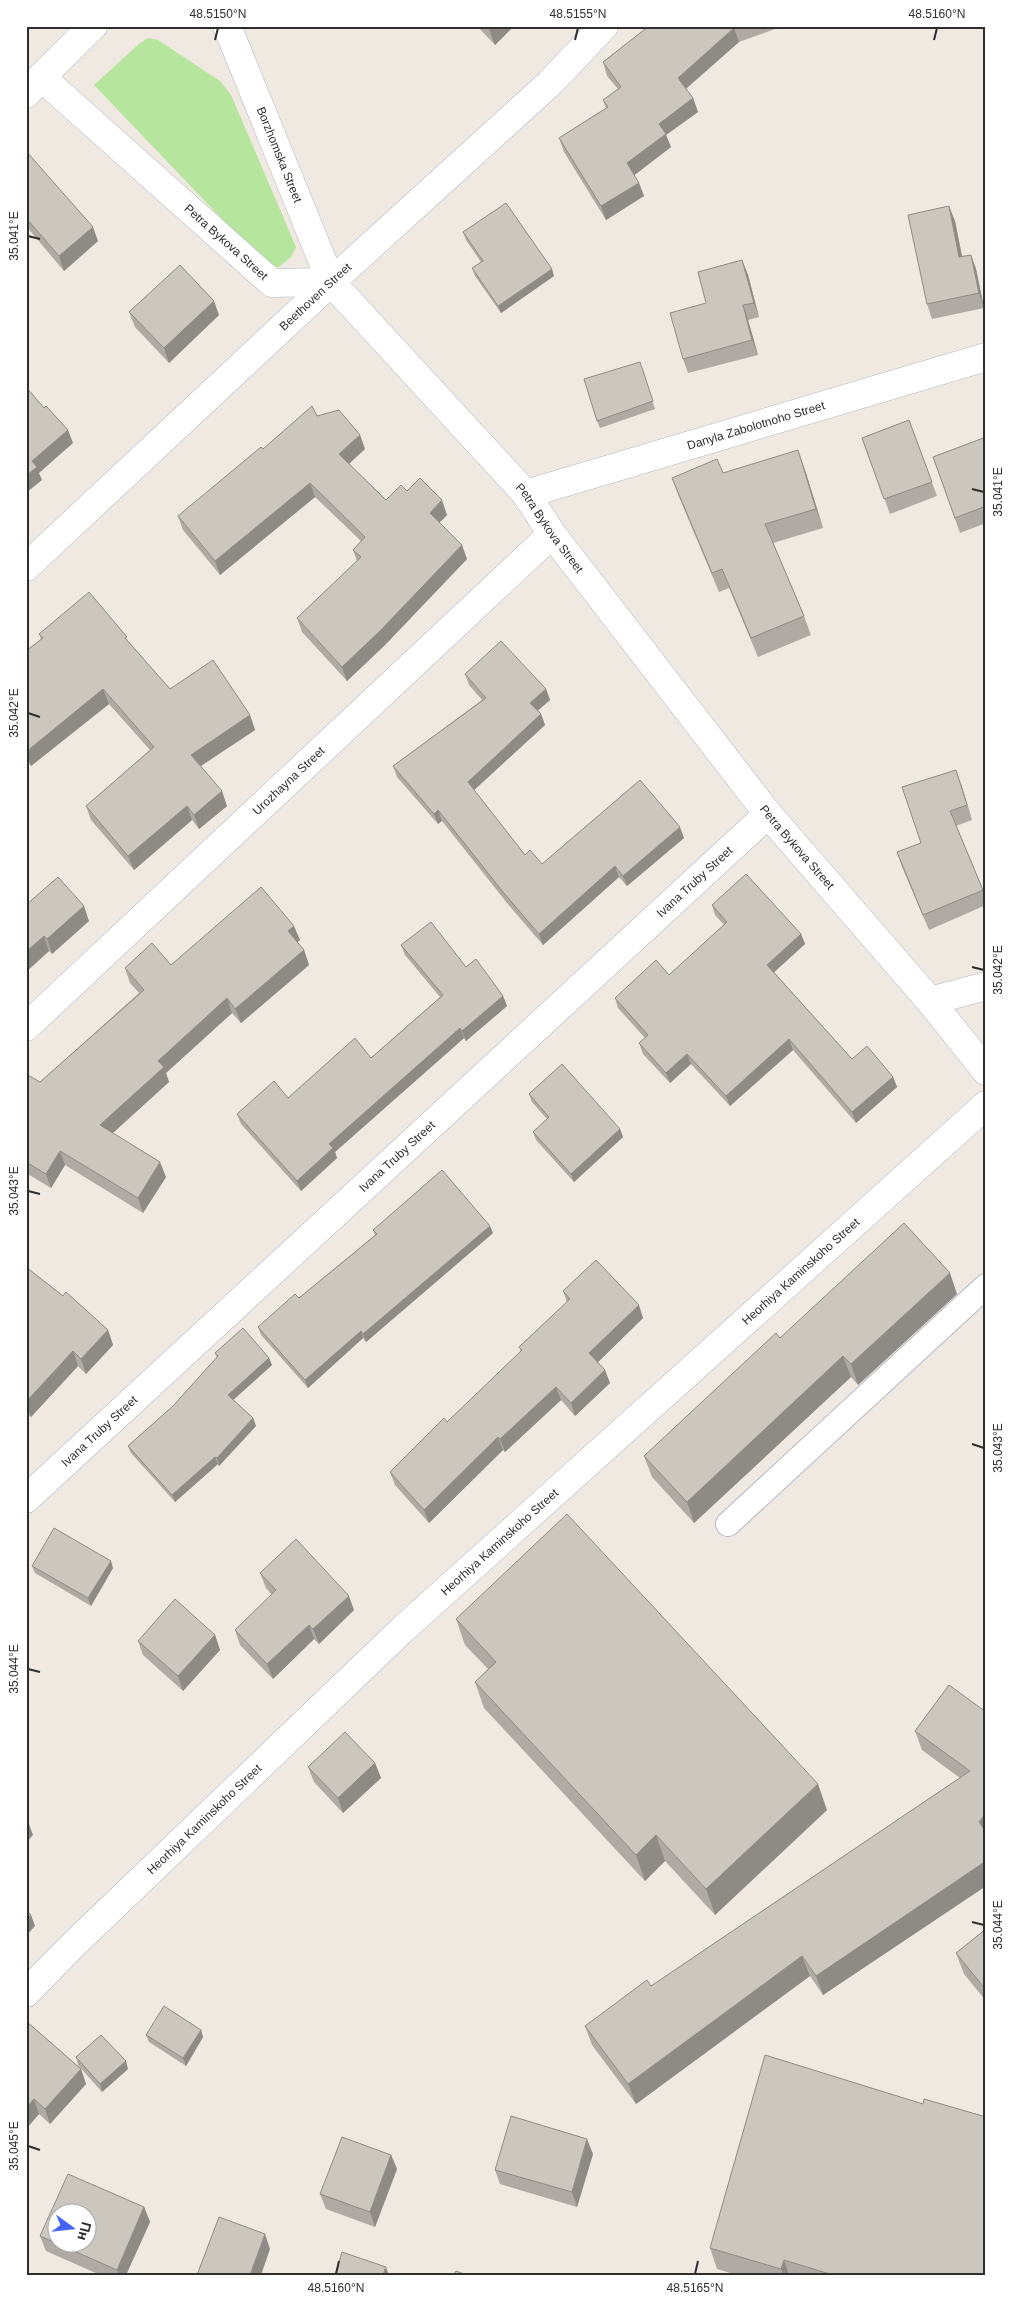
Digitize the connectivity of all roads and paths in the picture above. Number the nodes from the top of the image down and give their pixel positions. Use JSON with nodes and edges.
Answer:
{"nodes":[{"id":1,"x":93,"y":26,"type":"edge"},
{"id":2,"x":228,"y":26,"type":"edge"},
{"id":3,"x":604,"y":26,"type":"edge"},
{"id":4,"x":34,"y":86,"type":"edge"},
{"id":5,"x":332,"y":282,"type":"junction"},
{"id":6,"x":986,"y":357,"type":"edge"},
{"id":7,"x":526,"y":494,"type":"junction"},
{"id":8,"x":552,"y":534,"type":"junction"},
{"id":9,"x":26,"y":567,"type":"edge"},
{"id":10,"x":768,"y":814,"type":"junction"},
{"id":11,"x":986,"y":986,"type":"edge"},
{"id":12,"x":930,"y":1001,"type":"junction"},
{"id":13,"x":26,"y":1027,"type":"edge"},
{"id":14,"x":986,"y":1071,"type":"edge"},
{"id":15,"x":986,"y":1105,"type":"edge"},
{"id":16,"x":986,"y":1286,"type":"edge"},
{"id":17,"x":26,"y":1499,"type":"edge"},
{"id":18,"x":728,"y":1524,"type":"dead end"},
{"id":19,"x":26,"y":1993,"type":"edge"}],
"edges":[{"from":1,"to":4,"type":"street"},
{"from":2,"to":5,"type":"street","name":"Borzhomska Street"},
{"from":3,"to":5,"type":"street","name":"Beethoven Street"},
{"from":4,"to":5,"type":"street","name":"Petra Bykova Street"},
{"from":5,"to":7,"type":"street","name":"Petra Bykova Street"},
{"from":5,"to":9,"type":"street","name":"Beethoven Street"},
{"from":6,"to":7,"type":"street","name":"Danyla Zabolotnoho Street"},
{"from":7,"to":8,"type":"street","name":"Petra Bykova Street"},
{"from":8,"to":10,"type":"street","name":"Petra Bykova Street"},
{"from":8,"to":13,"type":"street","name":"Urozhayna Street"},
{"from":10,"to":12,"type":"street","name":"Petra Bykova Street"},
{"from":10,"to":17,"type":"street","name":"Ivana Truby Street"},
{"from":11,"to":12,"type":"street"},
{"from":12,"to":14,"type":"street","name":"Petra Bykova Street"},
{"from":15,"to":19,"type":"street","name":"Heorhiya Kaminskoho Street"},
{"from":16,"to":18,"type":"lane"}]}
